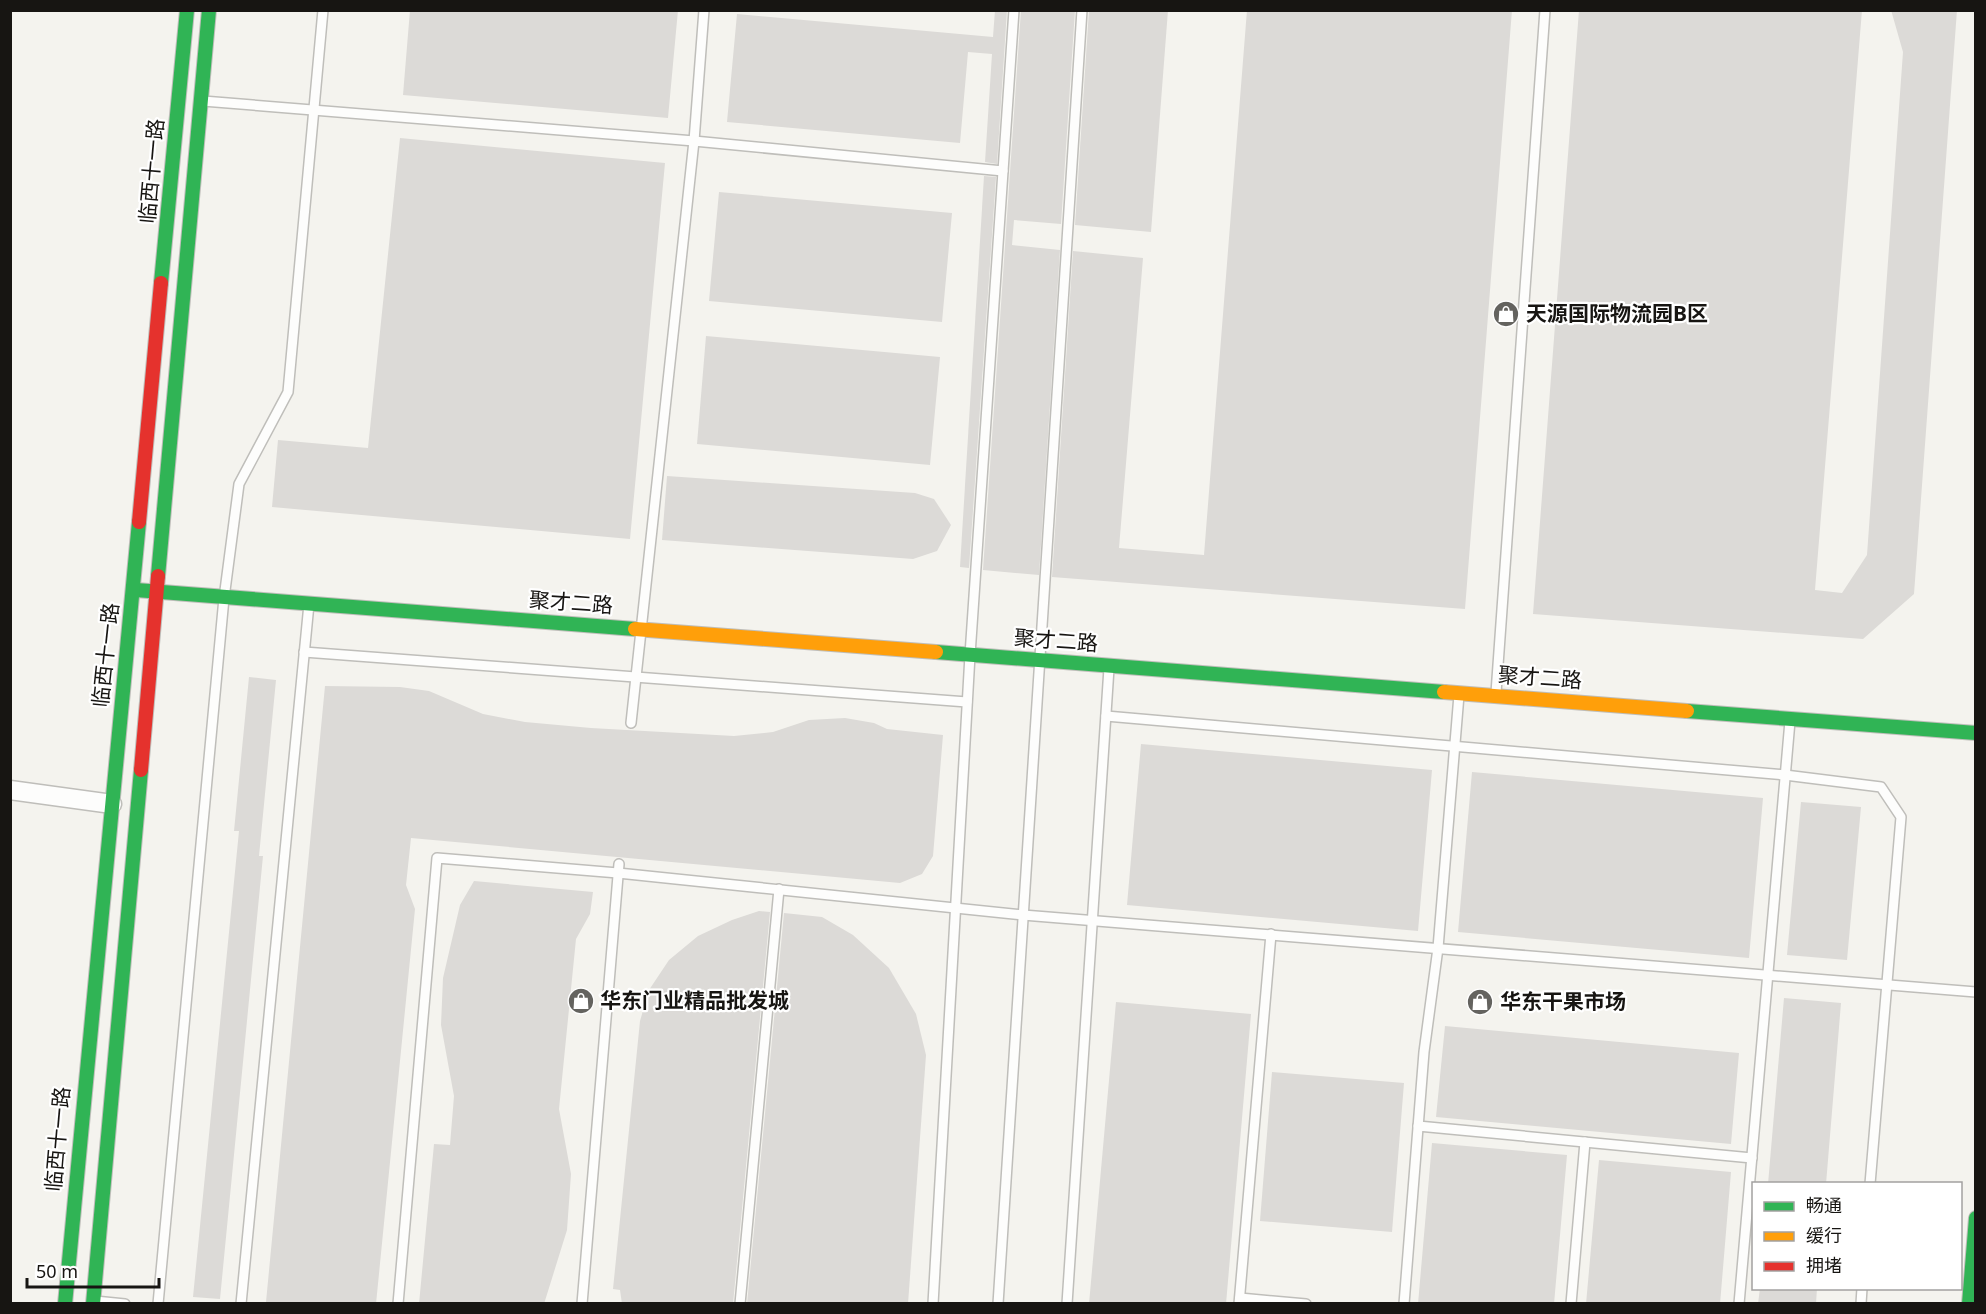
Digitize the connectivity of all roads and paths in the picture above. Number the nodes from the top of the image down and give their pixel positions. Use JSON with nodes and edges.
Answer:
{"nodes":[{"id":1,"x":187,"y":10,"type":"edge"},
{"id":2,"x":209,"y":10,"type":"edge"},
{"id":3,"x":323,"y":10,"type":"edge"},
{"id":4,"x":704,"y":10,"type":"edge"},
{"id":5,"x":1014,"y":10,"type":"edge"},
{"id":6,"x":1082,"y":10,"type":"edge"},
{"id":7,"x":1545,"y":10,"type":"edge"},
{"id":8,"x":201,"y":101,"type":"junction"},
{"id":9,"x":314,"y":110,"type":"junction"},
{"id":10,"x":694,"y":141,"type":"junction"},
{"id":11,"x":1003,"y":171,"type":"junction"},
{"id":12,"x":133,"y":590,"type":"junction"},
{"id":13,"x":156,"y":592,"type":"junction"},
{"id":14,"x":224,"y":597,"type":"junction"},
{"id":15,"x":309,"y":604,"type":"junction"},
{"id":16,"x":639,"y":629,"type":"junction"},
{"id":17,"x":304,"y":652,"type":"junction"},
{"id":18,"x":970,"y":655,"type":"junction"},
{"id":19,"x":1039,"y":660,"type":"junction"},
{"id":20,"x":1109,"y":666,"type":"junction"},
{"id":21,"x":635,"y":676,"type":"junction"},
{"id":22,"x":1459,"y":693,"type":"junction"},
{"id":23,"x":1496,"y":696,"type":"junction"},
{"id":24,"x":967,"y":702,"type":"junction"},
{"id":25,"x":1106,"y":716,"type":"junction"},
{"id":26,"x":1790,"y":718,"type":"junction"},
{"id":27,"x":631,"y":723,"type":"dead end"},
{"id":28,"x":1976,"y":733,"type":"edge"},
{"id":29,"x":1455,"y":747,"type":"junction"},
{"id":30,"x":1785,"y":775,"type":"junction"},
{"id":31,"x":10,"y":790,"type":"edge"},
{"id":32,"x":112,"y":804,"type":"junction"},
{"id":33,"x":619,"y":868,"type":"junction"},
{"id":34,"x":779,"y":889,"type":"junction"},
{"id":35,"x":955,"y":908,"type":"junction"},
{"id":36,"x":1023,"y":915,"type":"junction"},
{"id":37,"x":1092,"y":920,"type":"junction"},
{"id":38,"x":1271,"y":934,"type":"junction"},
{"id":39,"x":1438,"y":948,"type":"junction"},
{"id":40,"x":1768,"y":975,"type":"junction"},
{"id":41,"x":1886,"y":985,"type":"junction"},
{"id":42,"x":1976,"y":992,"type":"edge"},
{"id":43,"x":1418,"y":1126,"type":"junction"},
{"id":44,"x":1585,"y":1142,"type":"junction"},
{"id":45,"x":1752,"y":1158,"type":"junction"},
{"id":46,"x":1870,"y":1182,"type":"edge"},
{"id":47,"x":1976,"y":1218,"type":"edge"},
{"id":48,"x":1239,"y":1301,"type":"edge"},
{"id":49,"x":93,"y":1302,"type":"edge"},
{"id":50,"x":65,"y":1304,"type":"edge"},
{"id":51,"x":125,"y":1304,"type":"edge"},
{"id":52,"x":158,"y":1304,"type":"edge"},
{"id":53,"x":241,"y":1304,"type":"edge"},
{"id":54,"x":398,"y":1304,"type":"edge"},
{"id":55,"x":582,"y":1304,"type":"edge"},
{"id":56,"x":740,"y":1304,"type":"edge"},
{"id":57,"x":933,"y":1304,"type":"edge"},
{"id":58,"x":998,"y":1304,"type":"edge"},
{"id":59,"x":1067,"y":1304,"type":"edge"},
{"id":60,"x":1306,"y":1304,"type":"edge"},
{"id":61,"x":1404,"y":1304,"type":"edge"},
{"id":62,"x":1571,"y":1304,"type":"edge"},
{"id":63,"x":1739,"y":1304,"type":"edge"},
{"id":64,"x":1969,"y":1304,"type":"edge"}],
"edges":[{"from":1,"to":12,"type":"main road","name":"临西十一路"},
{"from":2,"to":8,"type":"main road","name":"临西十一路"},
{"from":3,"to":9,"type":"lane"},
{"from":4,"to":10,"type":"lane"},
{"from":5,"to":11,"type":"lane"},
{"from":6,"to":19,"type":"lane"},
{"from":7,"to":23,"type":"lane"},
{"from":8,"to":9,"type":"lane"},
{"from":8,"to":13,"type":"main road","name":"临西十一路"},
{"from":9,"to":10,"type":"lane"},
{"from":9,"to":14,"type":"lane"},
{"from":10,"to":11,"type":"lane"},
{"from":10,"to":16,"type":"lane"},
{"from":11,"to":18,"type":"lane"},
{"from":12,"to":13,"type":"main road","name":"聚才二路"},
{"from":12,"to":32,"type":"main road","name":"临西十一路"},
{"from":13,"to":14,"type":"main road","name":"聚才二路"},
{"from":13,"to":49,"type":"main road","name":"临西十一路"},
{"from":14,"to":15,"type":"main road","name":"聚才二路"},
{"from":14,"to":52,"type":"lane"},
{"from":15,"to":16,"type":"main road","name":"聚才二路"},
{"from":15,"to":17,"type":"lane"},
{"from":16,"to":18,"type":"main road","name":"聚才二路"},
{"from":16,"to":21,"type":"lane"},
{"from":17,"to":21,"type":"lane"},
{"from":17,"to":53,"type":"lane"},
{"from":18,"to":19,"type":"main road","name":"聚才二路"},
{"from":18,"to":24,"type":"lane"},
{"from":19,"to":20,"type":"main road","name":"聚才二路"},
{"from":19,"to":36,"type":"lane"},
{"from":20,"to":22,"type":"main road","name":"聚才二路"},
{"from":20,"to":25,"type":"lane"},
{"from":21,"to":24,"type":"lane"},
{"from":21,"to":27,"type":"lane"},
{"from":22,"to":23,"type":"main road","name":"聚才二路"},
{"from":22,"to":29,"type":"lane"},
{"from":23,"to":26,"type":"main road","name":"聚才二路"},
{"from":24,"to":35,"type":"lane"},
{"from":25,"to":29,"type":"lane"},
{"from":25,"to":37,"type":"lane"},
{"from":26,"to":28,"type":"main road","name":"聚才二路"},
{"from":26,"to":30,"type":"lane"},
{"from":29,"to":30,"type":"lane"},
{"from":29,"to":39,"type":"lane"},
{"from":30,"to":40,"type":"lane"},
{"from":30,"to":41,"type":"lane"},
{"from":31,"to":32,"type":"street"},
{"from":32,"to":50,"type":"main road","name":"临西十一路"},
{"from":33,"to":34,"type":"lane"},
{"from":33,"to":54,"type":"lane"},
{"from":33,"to":55,"type":"lane"},
{"from":34,"to":35,"type":"lane"},
{"from":34,"to":56,"type":"lane"},
{"from":35,"to":36,"type":"lane"},
{"from":35,"to":57,"type":"lane"},
{"from":36,"to":37,"type":"lane"},
{"from":36,"to":58,"type":"lane"},
{"from":37,"to":38,"type":"lane"},
{"from":37,"to":59,"type":"lane"},
{"from":38,"to":39,"type":"lane"},
{"from":38,"to":48,"type":"lane"},
{"from":39,"to":40,"type":"lane"},
{"from":39,"to":43,"type":"lane"},
{"from":40,"to":41,"type":"lane"},
{"from":40,"to":45,"type":"lane"},
{"from":41,"to":42,"type":"lane"},
{"from":41,"to":46,"type":"lane"},
{"from":43,"to":44,"type":"lane"},
{"from":43,"to":61,"type":"lane"},
{"from":44,"to":45,"type":"lane"},
{"from":44,"to":62,"type":"lane"},
{"from":45,"to":63,"type":"lane"},
{"from":47,"to":64,"type":"main road"},
{"from":48,"to":60,"type":"lane"},
{"from":49,"to":51,"type":"lane"}]}
